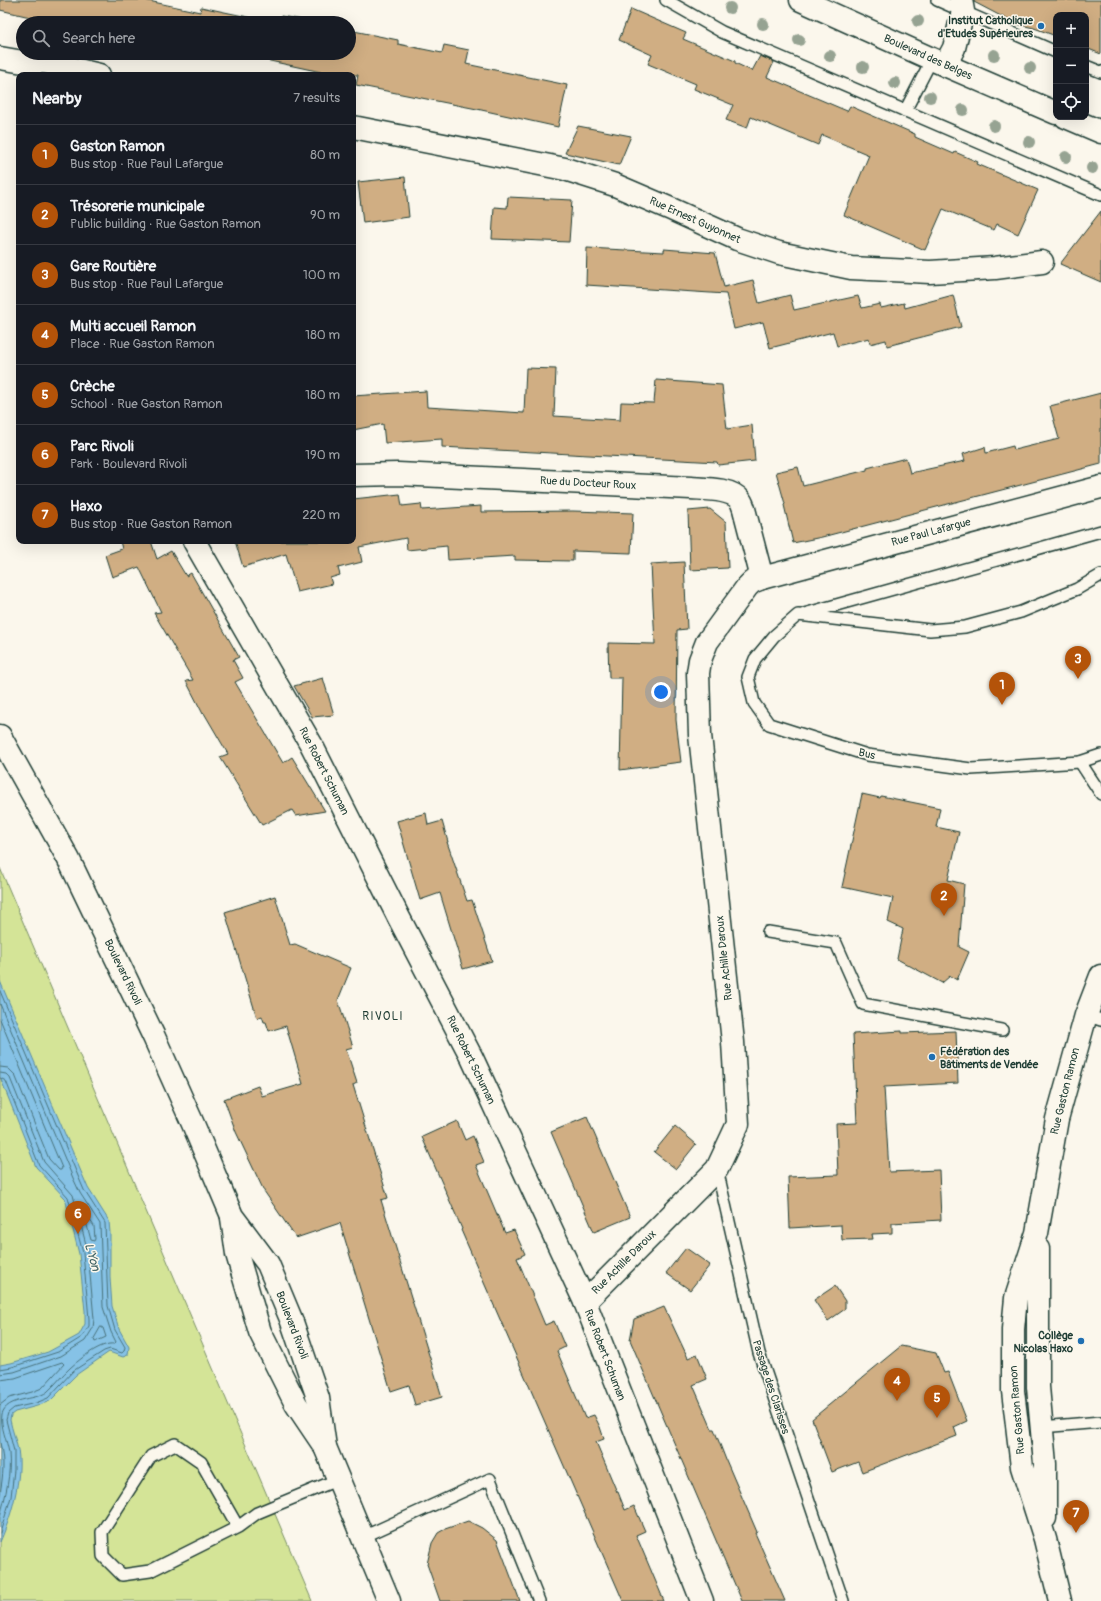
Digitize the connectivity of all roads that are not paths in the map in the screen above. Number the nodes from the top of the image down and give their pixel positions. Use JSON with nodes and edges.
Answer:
{"nodes":[{"id":1,"x":666,"y":0,"type":"edge"},
{"id":2,"x":801,"y":0,"type":"edge"},
{"id":3,"x":937,"y":0,"type":"edge"},
{"id":4,"x":962,"y":6,"type":"edge"},
{"id":5,"x":1053,"y":51,"type":"edge"},
{"id":6,"x":0,"y":58,"type":"edge"},
{"id":7,"x":939,"y":62,"type":"junction"},
{"id":8,"x":1089,"y":67,"type":"edge"},
{"id":9,"x":25,"y":68,"type":"edge"},
{"id":10,"x":87,"y":72,"type":"edge"},
{"id":11,"x":1101,"y":72,"type":"edge"},
{"id":12,"x":905,"y":110,"type":"junction"},
{"id":13,"x":1053,"y":112,"type":"edge"},
{"id":14,"x":1073,"y":120,"type":"edge"},
{"id":15,"x":356,"y":128,"type":"edge"},
{"id":16,"x":1101,"y":132,"type":"edge"},
{"id":17,"x":1101,"y":195,"type":"edge"},
{"id":18,"x":1042,"y":262,"type":"dead end"},
{"id":19,"x":356,"y":475,"type":"edge"},
{"id":20,"x":1101,"y":487,"type":"edge"},
{"id":21,"x":1101,"y":531,"type":"edge"},
{"id":22,"x":196,"y":544,"type":"edge"},
{"id":23,"x":1101,"y":575,"type":"edge"},
{"id":24,"x":762,"y":578,"type":"junction"},
{"id":25,"x":798,"y":615,"type":"junction"},
{"id":26,"x":0,"y":736,"type":"edge"},
{"id":27,"x":1101,"y":755,"type":"edge"},
{"id":28,"x":1080,"y":762,"type":"junction"},
{"id":29,"x":1101,"y":794,"type":"edge"},
{"id":30,"x":768,"y":932,"type":"dead end"},
{"id":31,"x":1101,"y":976,"type":"edge"},
{"id":32,"x":1093,"y":1018,"type":"edge"},
{"id":33,"x":1002,"y":1030,"type":"dead end"},
{"id":34,"x":717,"y":1168,"type":"junction"},
{"id":35,"x":232,"y":1216,"type":"junction"},
{"id":36,"x":1037,"y":1233,"type":"junction"},
{"id":37,"x":584,"y":1302,"type":"junction"},
{"id":38,"x":1101,"y":1422,"type":"edge"},
{"id":39,"x":1041,"y":1427,"type":"junction"},
{"id":40,"x":325,"y":1447,"type":"junction"},
{"id":41,"x":339,"y":1479,"type":"junction"},
{"id":42,"x":238,"y":1527,"type":"junction"},
{"id":43,"x":363,"y":1537,"type":"junction"},
{"id":44,"x":1045,"y":1540,"type":"junction"},
{"id":45,"x":390,"y":1600,"type":"edge"},
{"id":46,"x":539,"y":1601,"type":"edge"},
{"id":47,"x":702,"y":1601,"type":"edge"},
{"id":48,"x":843,"y":1601,"type":"edge"},
{"id":49,"x":1060,"y":1601,"type":"edge"}],
"edges":[{"from":1,"to":12,"type":"lane"},
{"from":2,"to":7,"type":"street","name":"Boulevard des Belges"},
{"from":3,"to":4,"type":"lane"},
{"from":4,"to":5,"type":"lane"},
{"from":4,"to":7,"type":"street"},
{"from":6,"to":9,"type":"street"},
{"from":7,"to":12,"type":"lane"},
{"from":7,"to":13,"type":"street","name":"Boulevard des Belges"},
{"from":8,"to":11,"type":"lane"},
{"from":9,"to":10,"type":"street"},
{"from":12,"to":17,"type":"lane"},
{"from":14,"to":16,"type":"street"},
{"from":15,"to":18,"type":"street","name":"Rue Ernest Guyonnet"},
{"from":19,"to":24,"type":"street","name":"Rue du Docteur Roux"},
{"from":20,"to":24,"type":"street","name":"Rue Paul Lafargue"},
{"from":21,"to":25,"type":"lane","name":"Bus"},
{"from":22,"to":37,"type":"street","name":"Rue Robert Schuman"},
{"from":23,"to":25,"type":"lane"},
{"from":24,"to":34,"type":"street","name":"Rue Achille Daroux"},
{"from":25,"to":28,"type":"lane","name":"Bus"},
{"from":26,"to":35,"type":"street","name":"Boulevard Rivoli"},
{"from":27,"to":28,"type":"lane","name":"Bus"},
{"from":28,"to":29,"type":"lane"},
{"from":30,"to":33,"type":"lane"},
{"from":31,"to":32,"type":"street","name":"Rue Gaston Ramon"},
{"from":32,"to":36,"type":"street","name":"Rue Gaston Ramon"},
{"from":34,"to":37,"type":"street","name":"Rue Achille Daroux"},
{"from":34,"to":48,"type":"lane","name":"Passage des Clarisses"},
{"from":35,"to":40,"type":"street","name":"Boulevard Rivoli"},
{"from":35,"to":40,"type":"street","name":"Boulevard Rivoli"},
{"from":36,"to":39,"type":"street","name":"Rue Gaston Ramon"},
{"from":36,"to":44,"type":"street","name":"Rue Gaston Ramon"},
{"from":37,"to":47,"type":"street","name":"Rue Robert Schuman"},
{"from":38,"to":39,"type":"lane"},
{"from":39,"to":44,"type":"street","name":"Rue Gaston Ramon"},
{"from":40,"to":41,"type":"street","name":"Boulevard Rivoli"},
{"from":41,"to":42,"type":"lane"},
{"from":41,"to":43,"type":"street","name":"Boulevard Rivoli"},
{"from":42,"to":42,"type":"lane"},
{"from":43,"to":45,"type":"street","name":"Boulevard Rivoli"},
{"from":43,"to":46,"type":"lane"},
{"from":44,"to":49,"type":"street","name":"Rue Gaston Ramon"}]}
